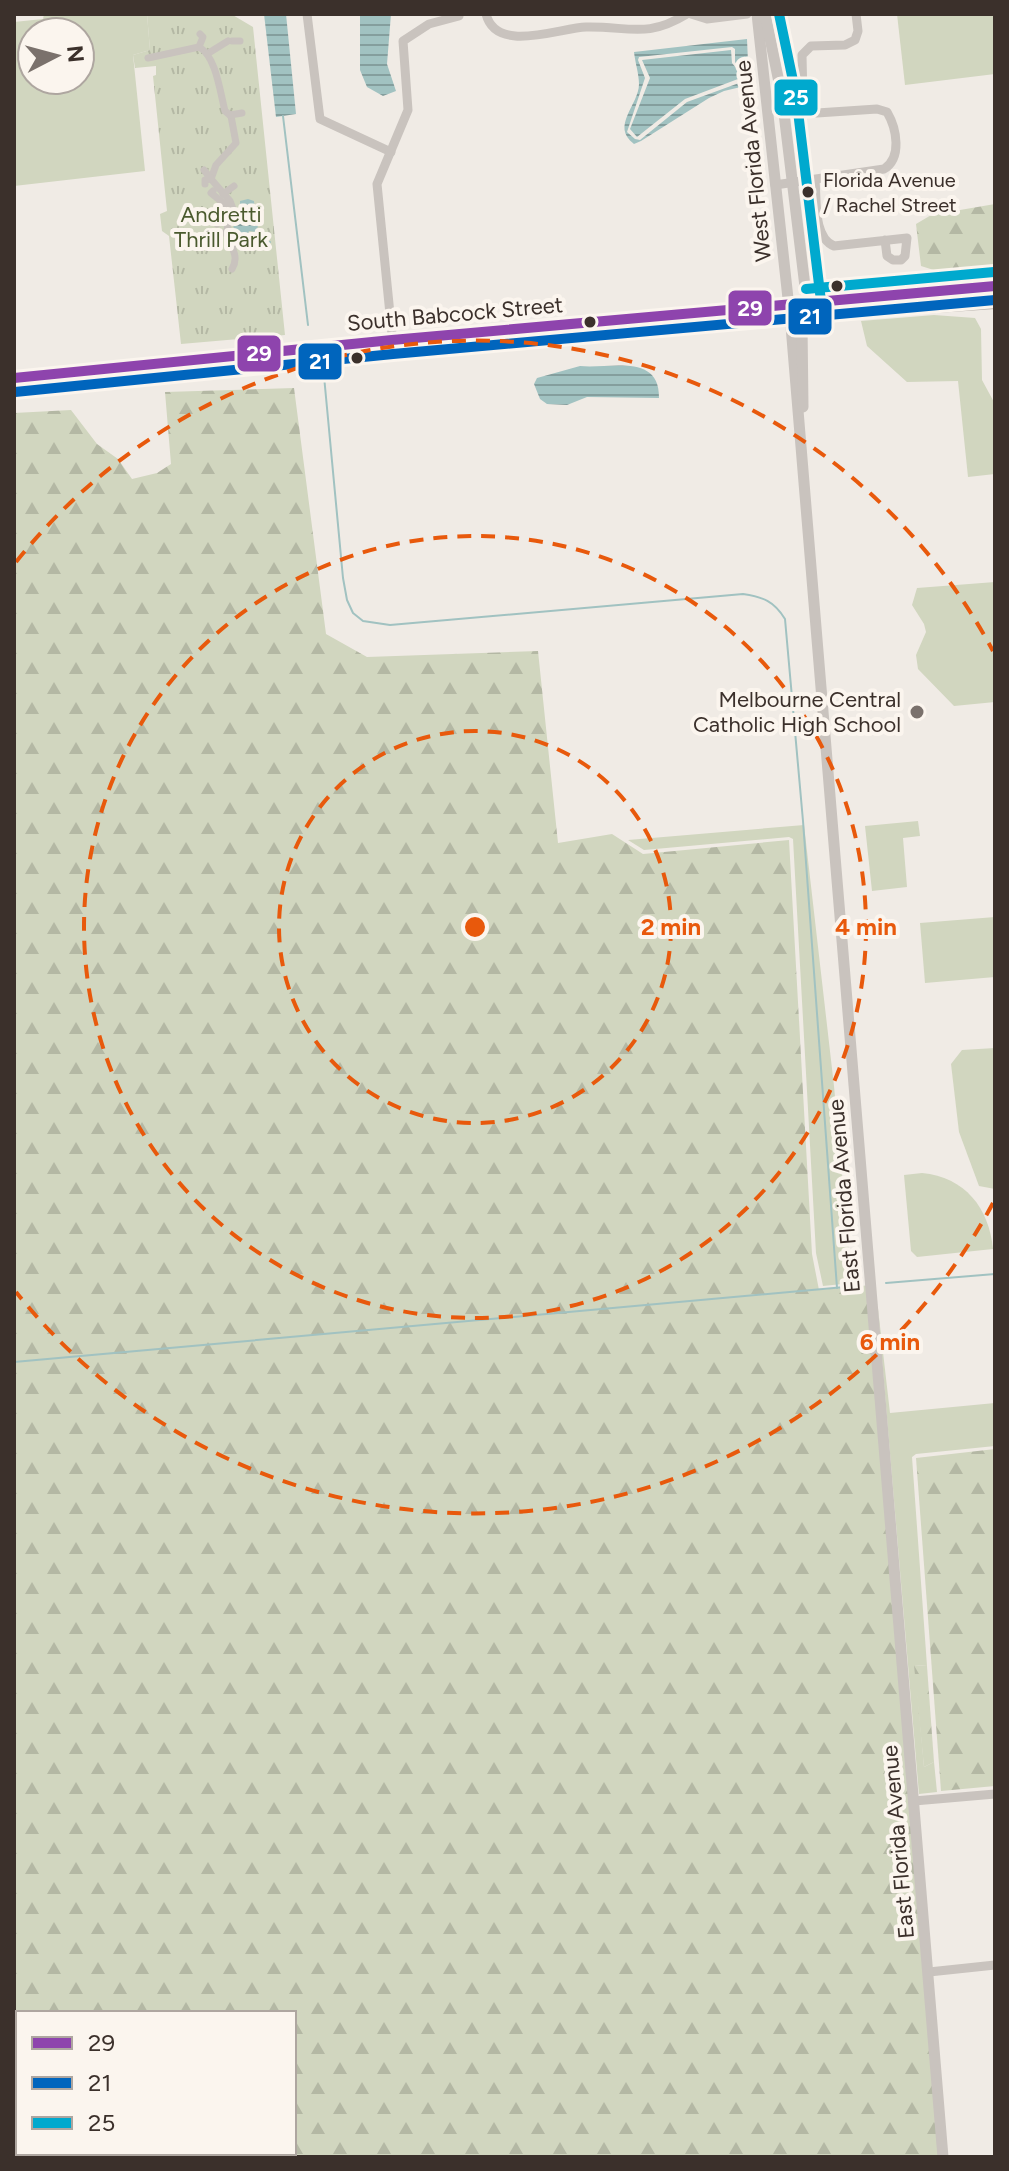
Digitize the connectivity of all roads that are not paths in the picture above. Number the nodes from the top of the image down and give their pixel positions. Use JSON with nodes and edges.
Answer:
{"nodes":[{"id":1,"x":307,"y":14,"type":"edge"},
{"id":2,"x":486,"y":14,"type":"edge"},
{"id":3,"x":689,"y":14,"type":"edge"},
{"id":4,"x":747,"y":14,"type":"edge"},
{"id":5,"x":757,"y":14,"type":"edge"},
{"id":6,"x":765,"y":14,"type":"edge"},
{"id":7,"x":856,"y":14,"type":"edge"},
{"id":8,"x":451,"y":16,"type":"edge"},
{"id":9,"x":200,"y":34,"type":"dead end"},
{"id":10,"x":233,"y":41,"type":"dead end"},
{"id":11,"x":199,"y":47,"type":"junction"},
{"id":12,"x":207,"y":54,"type":"junction"},
{"id":13,"x":148,"y":58,"type":"dead end"},
{"id":14,"x":241,"y":110,"type":"dead end"},
{"id":15,"x":230,"y":115,"type":"junction"},
{"id":16,"x":391,"y":152,"type":"junction"},
{"id":17,"x":204,"y":170,"type":"dead end"},
{"id":18,"x":815,"y":181,"type":"junction"},
{"id":19,"x":206,"y":182,"type":"junction"},
{"id":20,"x":793,"y":184,"type":"junction"},
{"id":21,"x":775,"y":185,"type":"junction"},
{"id":22,"x":234,"y":186,"type":"dead end"},
{"id":23,"x":195,"y":187,"type":"dead end"},
{"id":24,"x":217,"y":193,"type":"junction"},
{"id":25,"x":217,"y":224,"type":"dead end"},
{"id":26,"x":210,"y":233,"type":"dead end"},
{"id":27,"x":226,"y":233,"type":"junction"},
{"id":28,"x":885,"y":240,"type":"dead end"},
{"id":29,"x":232,"y":269,"type":"dead end"},
{"id":30,"x":995,"y":286,"type":"edge"},
{"id":31,"x":995,"y":303,"type":"edge"},
{"id":32,"x":797,"y":310,"type":"junction"},
{"id":33,"x":392,"y":340,"type":"junction"},
{"id":34,"x":394,"y":354,"type":"junction"},
{"id":35,"x":14,"y":378,"type":"edge"},
{"id":36,"x":14,"y":391,"type":"edge"},
{"id":37,"x":995,"y":1794,"type":"edge"},
{"id":38,"x":914,"y":1801,"type":"junction"},
{"id":39,"x":995,"y":1965,"type":"edge"},
{"id":40,"x":929,"y":1972,"type":"junction"},
{"id":41,"x":943,"y":2157,"type":"edge"}],
"edges":[{"from":1,"to":16,"type":"street"},
{"from":2,"to":3,"type":"street"},
{"from":3,"to":4,"type":"street"},
{"from":5,"to":21,"type":"street","name":"West Florida Avenue"},
{"from":6,"to":20,"type":"street","name":"West Florida Avenue"},
{"from":7,"to":18,"type":"street"},
{"from":8,"to":16,"type":"street"},
{"from":9,"to":11,"type":"street"},
{"from":10,"to":12,"type":"street"},
{"from":11,"to":12,"type":"street"},
{"from":11,"to":13,"type":"street"},
{"from":12,"to":15,"type":"street"},
{"from":14,"to":15,"type":"street"},
{"from":15,"to":19,"type":"street"},
{"from":16,"to":33,"type":"street"},
{"from":17,"to":19,"type":"street"},
{"from":18,"to":20,"type":"street"},
{"from":18,"to":28,"type":"street"},
{"from":19,"to":23,"type":"street"},
{"from":19,"to":24,"type":"street"},
{"from":20,"to":21,"type":"street"},
{"from":20,"to":32,"type":"street","name":"West Florida Avenue"},
{"from":21,"to":32,"type":"street","name":"West Florida Avenue"},
{"from":22,"to":24,"type":"street"},
{"from":24,"to":25,"type":"street","bridge":true},
{"from":24,"to":27,"type":"street"},
{"from":26,"to":27,"type":"street"},
{"from":27,"to":29,"type":"street"},
{"from":30,"to":32,"type":"main road","name":"South Babcock Street"},
{"from":31,"to":32,"type":"main road","name":"South Babcock Street"},
{"from":32,"to":33,"type":"main road","name":"South Babcock Street"},
{"from":32,"to":34,"type":"main road","name":"South Babcock Street"},
{"from":32,"to":38,"type":"street","name":"East Florida Avenue"},
{"from":33,"to":34,"type":"street"},
{"from":33,"to":35,"type":"main road","name":"South Babcock Street"},
{"from":34,"to":36,"type":"main road","name":"South Babcock Street"},
{"from":37,"to":38,"type":"street"},
{"from":38,"to":40,"type":"street","name":"East Florida Avenue"},
{"from":39,"to":40,"type":"street"},
{"from":40,"to":41,"type":"street","name":"East Florida Avenue"}]}
